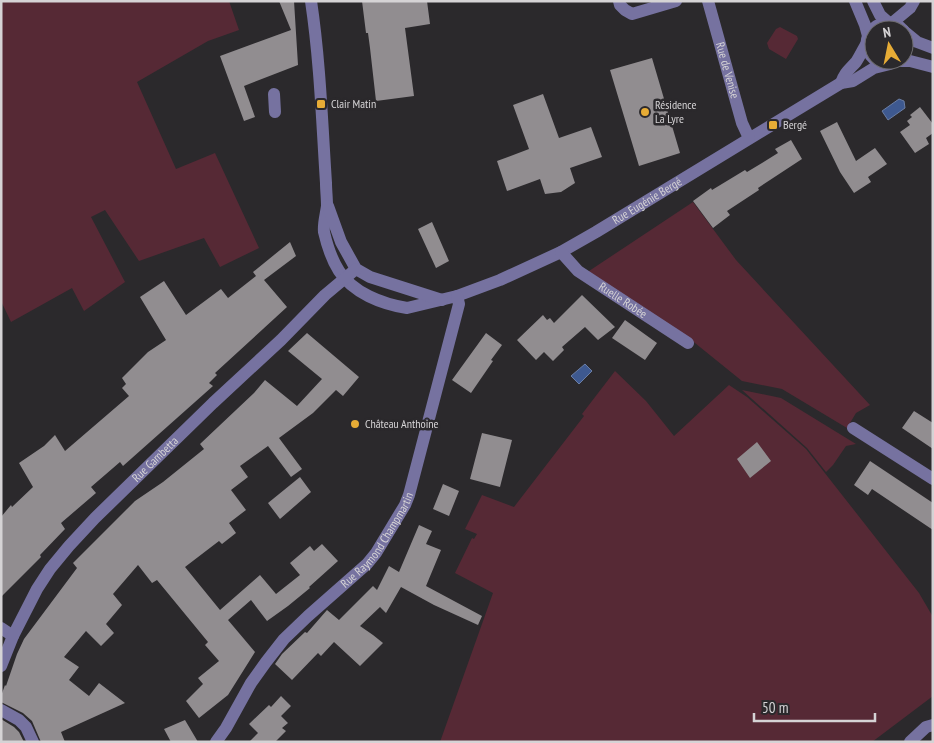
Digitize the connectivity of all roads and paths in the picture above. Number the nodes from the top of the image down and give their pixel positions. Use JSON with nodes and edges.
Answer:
{"nodes":[{"id":1,"x":311,"y":1,"type":"edge"},
{"id":2,"x":619,"y":1,"type":"edge"},
{"id":3,"x":676,"y":1,"type":"edge"},
{"id":4,"x":708,"y":1,"type":"edge"},
{"id":5,"x":855,"y":1,"type":"edge"},
{"id":6,"x":873,"y":1,"type":"edge"},
{"id":7,"x":914,"y":1,"type":"edge"},
{"id":8,"x":887,"y":20,"type":"edge"},
{"id":9,"x":903,"y":20,"type":"edge"},
{"id":10,"x":864,"y":23,"type":"edge"},
{"id":11,"x":914,"y":40,"type":"edge"},
{"id":12,"x":864,"y":47,"type":"edge"},
{"id":13,"x":933,"y":48,"type":"edge"},
{"id":14,"x":914,"y":62,"type":"edge"},
{"id":15,"x":933,"y":67,"type":"edge"},
{"id":16,"x":871,"y":70,"type":"edge"},
{"id":17,"x":841,"y":83,"type":"junction"},
{"id":18,"x":274,"y":94,"type":"dead end"},
{"id":19,"x":275,"y":112,"type":"dead end"},
{"id":20,"x":749,"y":138,"type":"junction"},
{"id":21,"x":327,"y":203,"type":"junction"},
{"id":22,"x":561,"y":252,"type":"junction"},
{"id":23,"x":356,"y":269,"type":"junction"},
{"id":24,"x":344,"y":278,"type":"junction"},
{"id":25,"x":457,"y":296,"type":"junction"},
{"id":26,"x":442,"y":300,"type":"junction"},
{"id":27,"x":688,"y":343,"type":"dead end"},
{"id":28,"x":853,"y":428,"type":"dead end"},
{"id":29,"x":933,"y":479,"type":"edge"},
{"id":30,"x":1,"y":628,"type":"edge"},
{"id":31,"x":13,"y":636,"type":"junction"},
{"id":32,"x":1,"y":666,"type":"edge"},
{"id":33,"x":1,"y":710,"type":"edge"},
{"id":34,"x":933,"y":725,"type":"edge"},
{"id":35,"x":33,"y":742,"type":"edge"},
{"id":36,"x":216,"y":742,"type":"edge"},
{"id":37,"x":910,"y":742,"type":"edge"}],
"edges":[{"from":1,"to":21,"type":"street"},
{"from":2,"to":3,"type":"street"},
{"from":4,"to":20,"type":"street","name":"Rue de Venise"},
{"from":5,"to":10,"type":"street"},
{"from":6,"to":8,"type":"street"},
{"from":7,"to":9,"type":"street"},
{"from":11,"to":13,"type":"street"},
{"from":12,"to":17,"type":"street","name":"Rue Eugénie Bergé"},
{"from":14,"to":15,"type":"street","name":"Rue Eugénie Bergé"},
{"from":16,"to":17,"type":"street","name":"Rue Eugénie Bergé"},
{"from":17,"to":20,"type":"street","name":"Rue Eugénie Bergé"},
{"from":18,"to":19,"type":"street"},
{"from":20,"to":22,"type":"street","name":"Rue Eugénie Bergé"},
{"from":21,"to":23,"type":"street"},
{"from":21,"to":24,"type":"street"},
{"from":22,"to":25,"type":"street","name":"Rue Eugénie Bergé"},
{"from":22,"to":27,"type":"street","name":"Ruelle Robée"},
{"from":23,"to":24,"type":"street","name":"Rue Gambetta"},
{"from":23,"to":26,"type":"street"},
{"from":24,"to":26,"type":"street","name":"Rue Eugénie Bergé"},
{"from":24,"to":31,"type":"street","name":"Rue Gambetta"},
{"from":25,"to":26,"type":"street","name":"Rue Eugénie Bergé"},
{"from":25,"to":36,"type":"street","name":"Rue Raymond Champmartin"},
{"from":28,"to":29,"type":"street"},
{"from":30,"to":31,"type":"street"},
{"from":31,"to":32,"type":"street","name":"Rue Gambetta"},
{"from":33,"to":35,"type":"street"},
{"from":34,"to":37,"type":"street"}]}
